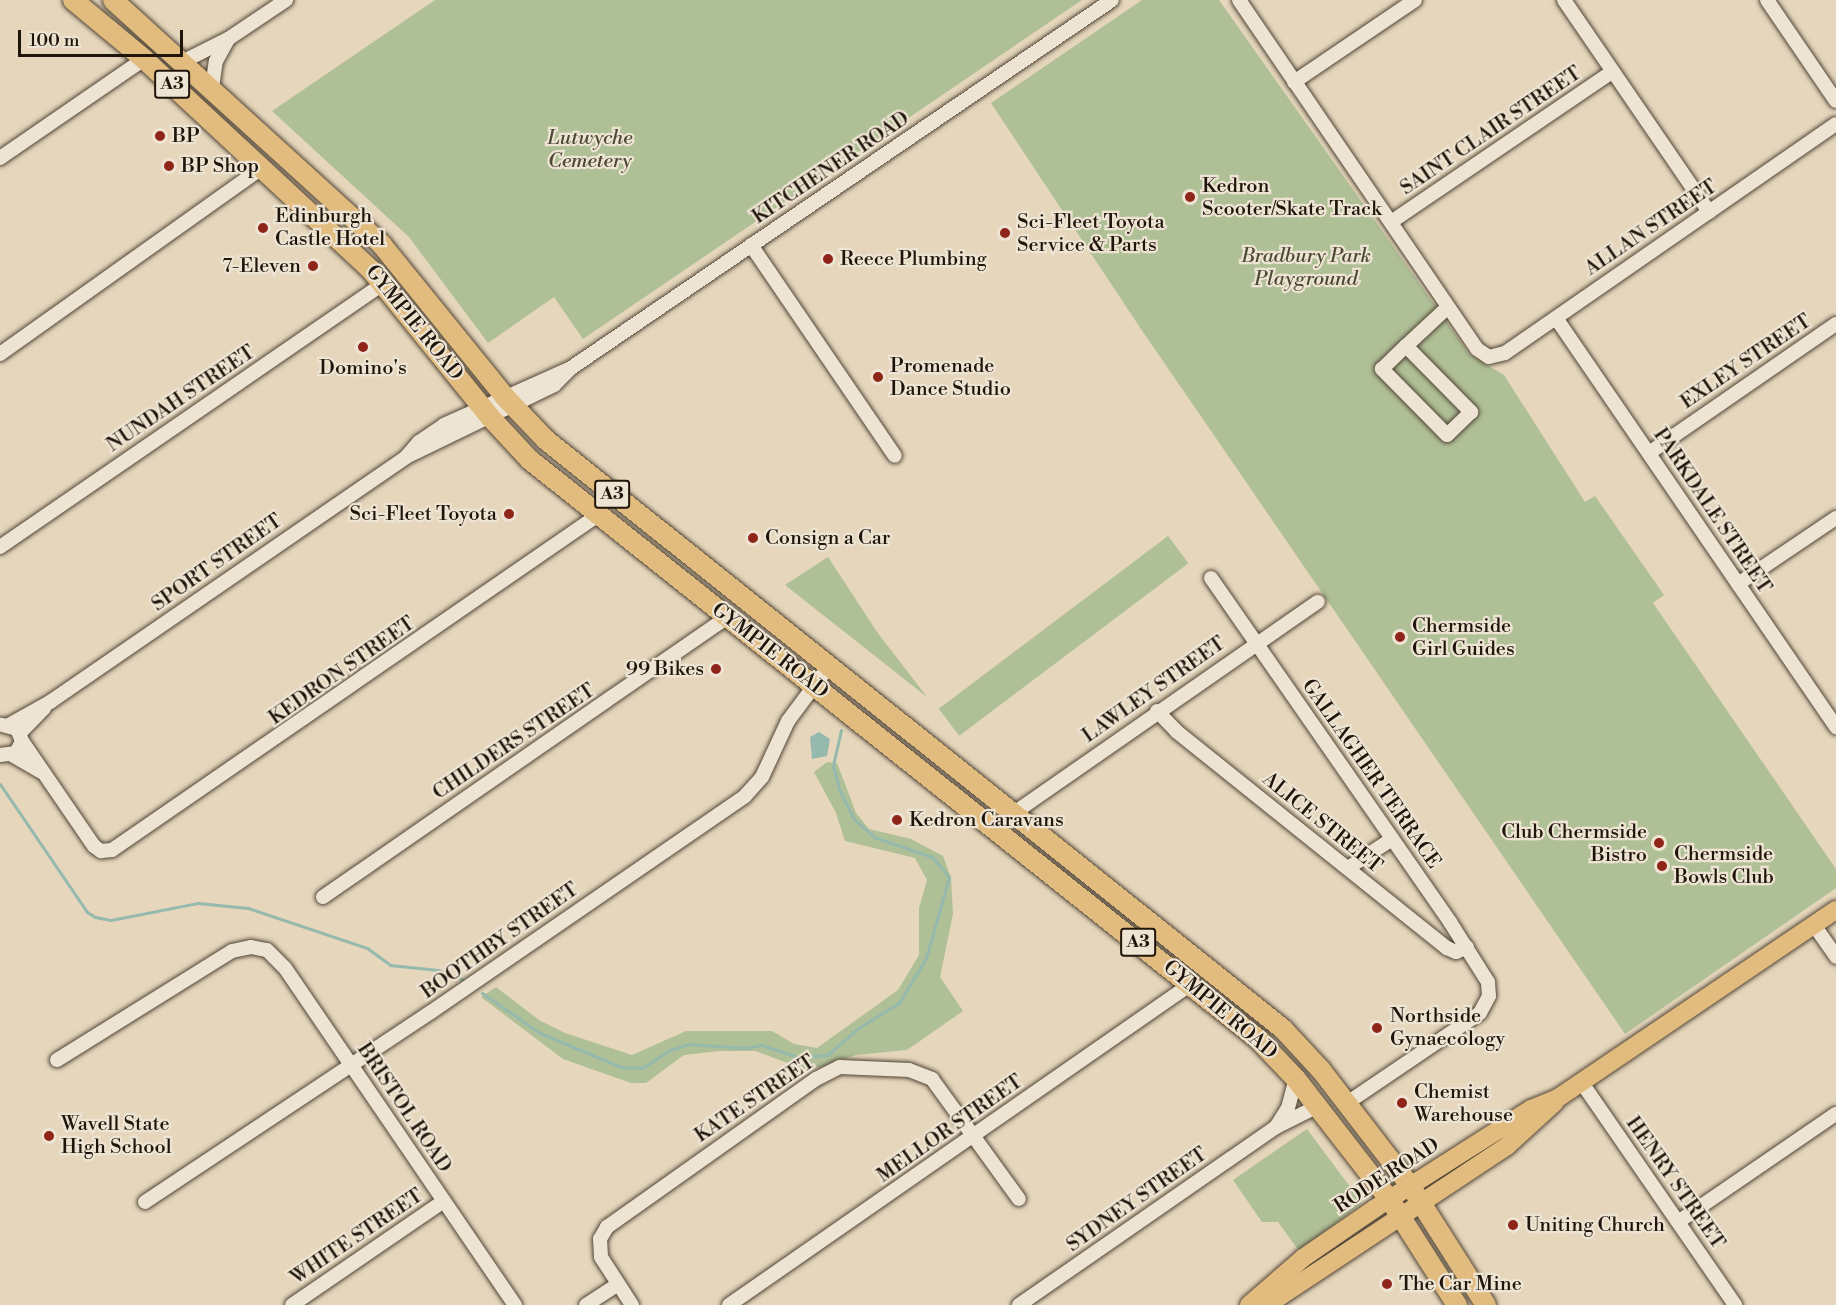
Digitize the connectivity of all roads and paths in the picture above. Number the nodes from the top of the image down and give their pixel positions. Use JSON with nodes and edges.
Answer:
{"nodes":[{"id":1,"x":73,"y":0,"type":"edge"},
{"id":2,"x":113,"y":0,"type":"edge"},
{"id":3,"x":286,"y":0,"type":"edge"},
{"id":4,"x":1112,"y":0,"type":"edge"},
{"id":5,"x":1239,"y":0,"type":"edge"},
{"id":6,"x":1414,"y":0,"type":"edge"},
{"id":7,"x":1564,"y":0,"type":"edge"},
{"id":8,"x":1767,"y":0,"type":"edge"},
{"id":9,"x":228,"y":39,"type":"junction"},
{"id":10,"x":144,"y":59,"type":"junction"},
{"id":11,"x":184,"y":61,"type":"junction"},
{"id":12,"x":1612,"y":72,"type":"junction"},
{"id":13,"x":1294,"y":82,"type":"junction"},
{"id":14,"x":212,"y":88,"type":"junction"},
{"id":15,"x":1836,"y":101,"type":"edge"},
{"id":16,"x":1836,"y":124,"type":"edge"},
{"id":17,"x":0,"y":158,"type":"edge"},
{"id":18,"x":263,"y":167,"type":"junction"},
{"id":19,"x":1709,"y":212,"type":"junction"},
{"id":20,"x":1390,"y":222,"type":"junction"},
{"id":21,"x":751,"y":245,"type":"junction"},
{"id":22,"x":384,"y":283,"type":"junction"},
{"id":23,"x":1448,"y":306,"type":"junction"},
{"id":24,"x":1556,"y":318,"type":"junction"},
{"id":25,"x":1836,"y":324,"type":"edge"},
{"id":26,"x":1406,"y":346,"type":"junction"},
{"id":27,"x":0,"y":354,"type":"edge"},
{"id":28,"x":510,"y":402,"type":"junction"},
{"id":29,"x":486,"y":412,"type":"junction"},
{"id":30,"x":1649,"y":453,"type":"junction"},
{"id":31,"x":896,"y":456,"type":"dead end"},
{"id":32,"x":598,"y":515,"type":"junction"},
{"id":33,"x":1836,"y":518,"type":"edge"},
{"id":34,"x":0,"y":547,"type":"edge"},
{"id":35,"x":1211,"y":578,"type":"dead end"},
{"id":36,"x":1738,"y":584,"type":"junction"},
{"id":37,"x":1318,"y":602,"type":"dead end"},
{"id":38,"x":726,"y":617,"type":"junction"},
{"id":39,"x":1256,"y":643,"type":"junction"},
{"id":40,"x":829,"y":666,"type":"junction"},
{"id":41,"x":814,"y":685,"type":"junction"},
{"id":42,"x":50,"y":702,"type":"junction"},
{"id":43,"x":885,"y":710,"type":"junction"},
{"id":44,"x":1157,"y":711,"type":"junction"},
{"id":45,"x":1834,"y":719,"type":"edge"},
{"id":46,"x":4,"y":725,"type":"edge"},
{"id":47,"x":21,"y":737,"type":"junction"},
{"id":48,"x":887,"y":743,"type":"junction"},
{"id":49,"x":6,"y":755,"type":"edge"},
{"id":50,"x":42,"y":771,"type":"junction"},
{"id":51,"x":1014,"y":813,"type":"junction"},
{"id":52,"x":1392,"y":839,"type":"junction"},
{"id":53,"x":1348,"y":868,"type":"junction"},
{"id":54,"x":322,"y":897,"type":"dead end"},
{"id":55,"x":1836,"y":910,"type":"edge"},
{"id":56,"x":1814,"y":925,"type":"junction"},
{"id":57,"x":1467,"y":946,"type":"junction"},
{"id":58,"x":1836,"y":957,"type":"edge"},
{"id":59,"x":1191,"y":984,"type":"junction"},
{"id":60,"x":57,"y":1060,"type":"dead end"},
{"id":61,"x":352,"y":1066,"type":"junction"},
{"id":62,"x":1296,"y":1079,"type":"junction"},
{"id":63,"x":1582,"y":1083,"type":"junction"},
{"id":64,"x":1347,"y":1103,"type":"junction"},
{"id":65,"x":1318,"y":1106,"type":"junction"},
{"id":66,"x":1836,"y":1114,"type":"edge"},
{"id":67,"x":1276,"y":1127,"type":"junction"},
{"id":68,"x":974,"y":1136,"type":"junction"},
{"id":69,"x":1416,"y":1195,"type":"junction"},
{"id":70,"x":1019,"y":1199,"type":"dead end"},
{"id":71,"x":444,"y":1201,"type":"junction"},
{"id":72,"x":145,"y":1202,"type":"dead end"},
{"id":73,"x":1395,"y":1208,"type":"junction"},
{"id":74,"x":1678,"y":1222,"type":"junction"},
{"id":75,"x":618,"y":1284,"type":"junction"},
{"id":76,"x":292,"y":1305,"type":"edge"},
{"id":77,"x":515,"y":1305,"type":"edge"},
{"id":78,"x":586,"y":1305,"type":"edge"},
{"id":79,"x":632,"y":1305,"type":"edge"},
{"id":80,"x":729,"y":1305,"type":"edge"},
{"id":81,"x":1019,"y":1305,"type":"edge"},
{"id":82,"x":1249,"y":1305,"type":"edge"},
{"id":83,"x":1267,"y":1305,"type":"edge"},
{"id":84,"x":1457,"y":1305,"type":"edge"},
{"id":85,"x":1486,"y":1305,"type":"edge"},
{"id":86,"x":1735,"y":1305,"type":"edge"}],
"edges":[{"from":1,"to":10,"type":"highway","name":"GYMPIE ROAD","number":"A3"},
{"from":2,"to":11,"type":"highway","name":"GYMPIE ROAD","number":"A3"},
{"from":3,"to":9,"type":"street"},
{"from":4,"to":21,"type":"street","name":"KITCHENER ROAD"},
{"from":5,"to":13,"type":"street"},
{"from":6,"to":13,"type":"street"},
{"from":7,"to":12,"type":"street"},
{"from":8,"to":15,"type":"street"},
{"from":9,"to":11,"type":"street"},
{"from":9,"to":14,"type":"street"},
{"from":10,"to":17,"type":"street"},
{"from":10,"to":18,"type":"highway","name":"GYMPIE ROAD","number":"A3"},
{"from":11,"to":14,"type":"highway","name":"GYMPIE ROAD","number":"A3"},
{"from":12,"to":19,"type":"street"},
{"from":12,"to":20,"type":"street","name":"SAINT CLAIR STREET"},
{"from":13,"to":20,"type":"street"},
{"from":14,"to":28,"type":"highway","name":"GYMPIE ROAD","number":"A3"},
{"from":16,"to":19,"type":"street","name":"ALLAN STREET"},
{"from":18,"to":22,"type":"highway","name":"GYMPIE ROAD","number":"A3"},
{"from":18,"to":27,"type":"street"},
{"from":19,"to":24,"type":"street","name":"ALLAN STREET"},
{"from":20,"to":23,"type":"street"},
{"from":21,"to":28,"type":"street","name":"KITCHENER ROAD"},
{"from":21,"to":31,"type":"street"},
{"from":22,"to":29,"type":"highway","name":"GYMPIE ROAD","number":"A3"},
{"from":22,"to":34,"type":"street","name":"NUNDAH STREET"},
{"from":23,"to":24,"type":"street","name":"ALLAN STREET"},
{"from":23,"to":26,"type":"street"},
{"from":24,"to":30,"type":"street","name":"PARKDALE STREET"},
{"from":25,"to":30,"type":"street","name":"EXLEY STREET"},
{"from":26,"to":26,"type":"street"},
{"from":28,"to":29,"type":"street","name":"KITCHENER ROAD"},
{"from":28,"to":40,"type":"highway","name":"GYMPIE ROAD","number":"A3"},
{"from":29,"to":32,"type":"highway","name":"GYMPIE ROAD","number":"A3"},
{"from":29,"to":42,"type":"street","name":"SPORT STREET"},
{"from":30,"to":36,"type":"street","name":"PARKDALE STREET"},
{"from":32,"to":38,"type":"highway","name":"GYMPIE ROAD","number":"A3"},
{"from":32,"to":50,"type":"street","name":"KEDRON STREET"},
{"from":33,"to":36,"type":"street"},
{"from":35,"to":39,"type":"street","name":"GALLAGHER TERRACE"},
{"from":36,"to":45,"type":"street","name":"PARKDALE STREET"},
{"from":37,"to":39,"type":"street","name":"LAWLEY STREET"},
{"from":38,"to":41,"type":"highway","name":"GYMPIE ROAD","number":"A3"},
{"from":38,"to":54,"type":"street","name":"CHILDERS STREET"},
{"from":39,"to":44,"type":"street","name":"LAWLEY STREET"},
{"from":39,"to":52,"type":"street","name":"GALLAGHER TERRACE"},
{"from":40,"to":41,"type":"street","name":"BOOTHBY STREET"},
{"from":40,"to":43,"type":"highway","name":"GYMPIE ROAD","number":"A3"},
{"from":41,"to":48,"type":"highway","name":"GYMPIE ROAD","number":"A3"},
{"from":41,"to":61,"type":"street","name":"BOOTHBY STREET"},
{"from":42,"to":46,"type":"street","name":"SPORT STREET"},
{"from":42,"to":47,"type":"street","name":"SPORT STREET"},
{"from":43,"to":48,"type":"highway"},
{"from":43,"to":51,"type":"highway","name":"GYMPIE ROAD","number":"A3"},
{"from":44,"to":51,"type":"street","name":"LAWLEY STREET"},
{"from":44,"to":53,"type":"street","name":"ALICE STREET"},
{"from":46,"to":47,"type":"street"},
{"from":47,"to":49,"type":"street","name":"SPORT STREET"},
{"from":47,"to":50,"type":"street"},
{"from":48,"to":59,"type":"highway","name":"GYMPIE ROAD","number":"A3"},
{"from":49,"to":50,"type":"street"},
{"from":51,"to":64,"type":"highway","name":"GYMPIE ROAD","number":"A3"},
{"from":52,"to":53,"type":"street"},
{"from":52,"to":57,"type":"street","name":"GALLAGHER TERRACE"},
{"from":53,"to":57,"type":"street","name":"ALICE STREET"},
{"from":55,"to":56,"type":"main road","name":"RODE ROAD"},
{"from":56,"to":58,"type":"street"},
{"from":56,"to":63,"type":"main road","name":"RODE ROAD"},
{"from":57,"to":64,"type":"street","name":"GALLAGHER TERRACE"},
{"from":59,"to":62,"type":"highway","name":"GYMPIE ROAD","number":"A3"},
{"from":59,"to":68,"type":"street","name":"MELLOR STREET"},
{"from":60,"to":61,"type":"street","name":"BRISTOL ROAD"},
{"from":61,"to":71,"type":"street","name":"BRISTOL ROAD"},
{"from":61,"to":72,"type":"street","name":"BOOTHBY STREET"},
{"from":62,"to":65,"type":"highway","name":"GYMPIE ROAD","number":"A3"},
{"from":62,"to":67,"type":"street","name":"SYDNEY STREET"},
{"from":63,"to":69,"type":"main road","name":"RODE ROAD"},
{"from":63,"to":74,"type":"street","name":"HENRY STREET"},
{"from":64,"to":69,"type":"highway","name":"GYMPIE ROAD","number":"A3"},
{"from":65,"to":67,"type":"street","name":"SYDNEY STREET"},
{"from":65,"to":73,"type":"highway","name":"GYMPIE ROAD","number":"A3"},
{"from":66,"to":74,"type":"street"},
{"from":67,"to":81,"type":"street","name":"SYDNEY STREET"},
{"from":68,"to":70,"type":"street","name":"KATE STREET"},
{"from":68,"to":75,"type":"street","name":"KATE STREET"},
{"from":68,"to":80,"type":"street","name":"MELLOR STREET"},
{"from":69,"to":73,"type":"main road","name":"RODE ROAD"},
{"from":69,"to":85,"type":"highway","name":"GYMPIE ROAD","number":"A3"},
{"from":71,"to":76,"type":"street","name":"WHITE STREET"},
{"from":71,"to":77,"type":"street","name":"BRISTOL ROAD"},
{"from":73,"to":82,"type":"main road","name":"RODE ROAD"},
{"from":73,"to":83,"type":"main road","name":"RODE ROAD"},
{"from":73,"to":84,"type":"highway","name":"GYMPIE ROAD","number":"A3"},
{"from":74,"to":86,"type":"street","name":"HENRY STREET"},
{"from":75,"to":78,"type":"street"},
{"from":75,"to":79,"type":"street"}]}
